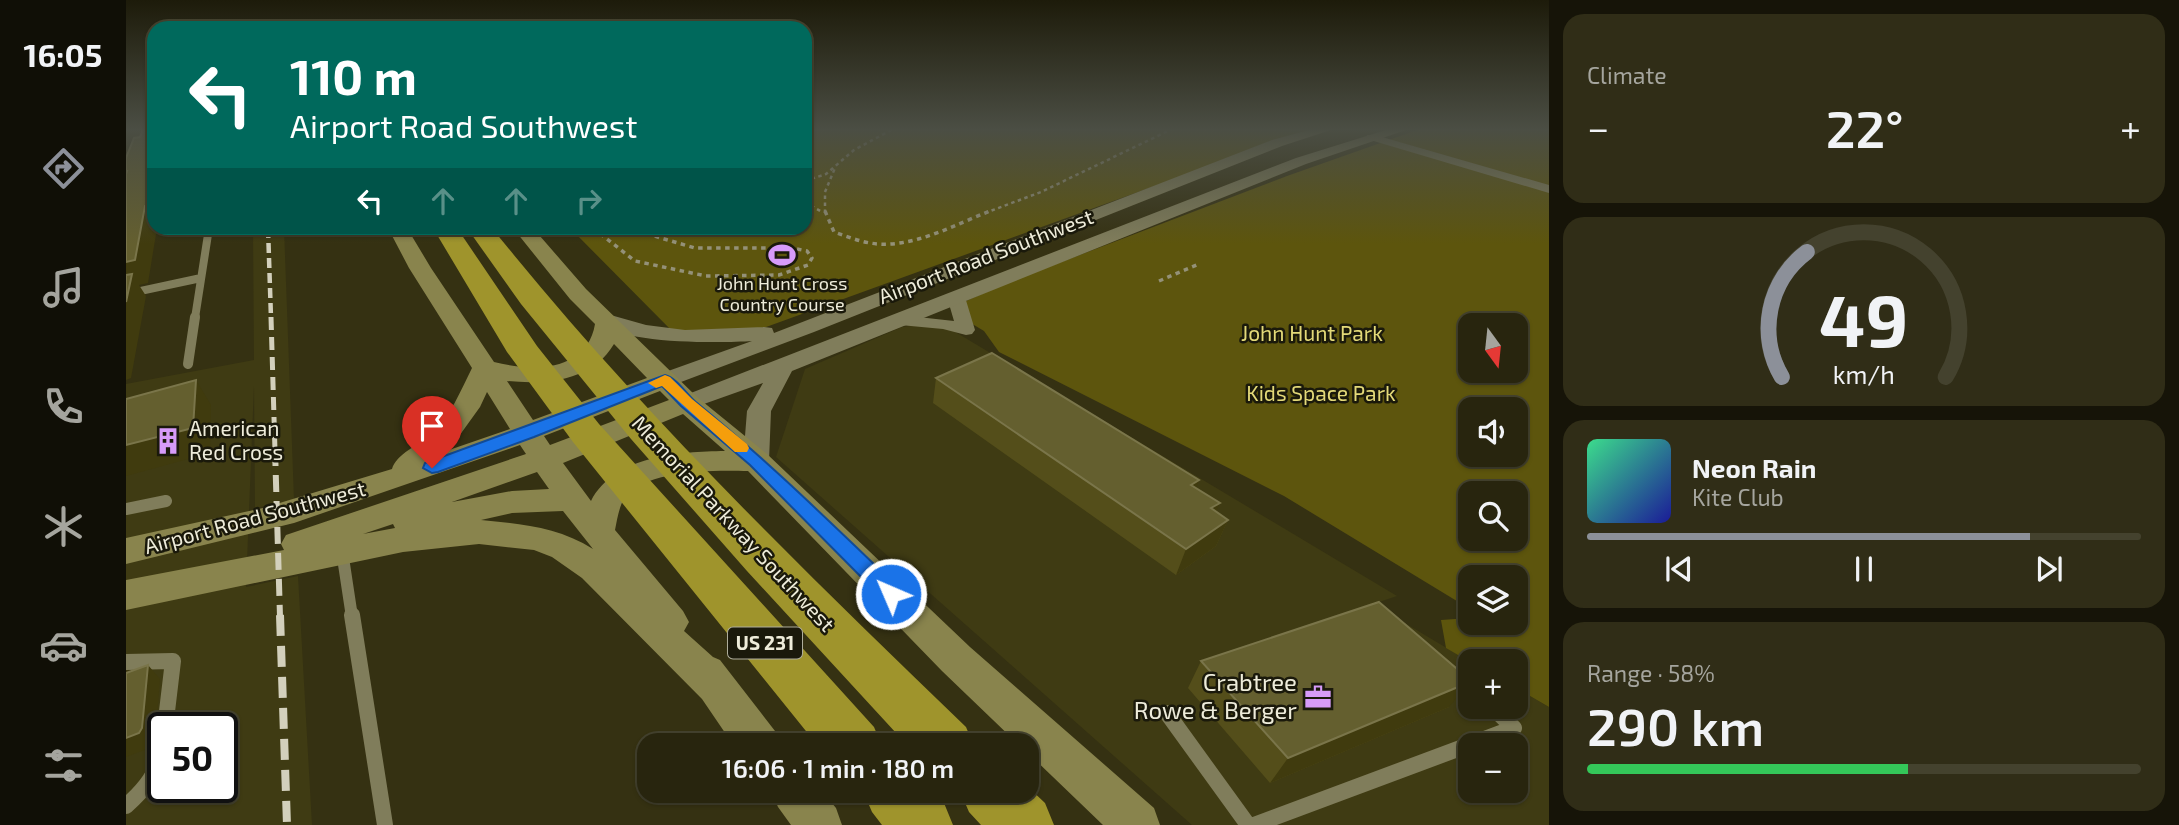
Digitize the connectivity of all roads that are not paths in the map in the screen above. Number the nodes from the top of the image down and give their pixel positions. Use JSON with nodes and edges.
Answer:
{"nodes":[{"id":1,"x":1215,"y":168,"type":"edge"},
{"id":2,"x":1282,"y":168,"type":"edge"},
{"id":3,"x":1482,"y":168,"type":"edge"},
{"id":4,"x":1549,"y":188,"type":"edge"},
{"id":5,"x":208,"y":235,"type":"edge"},
{"id":6,"x":402,"y":235,"type":"edge"},
{"id":7,"x":449,"y":235,"type":"edge"},
{"id":8,"x":484,"y":235,"type":"edge"},
{"id":9,"x":529,"y":235,"type":"edge"},
{"id":10,"x":201,"y":278,"type":"junction"},
{"id":11,"x":126,"y":294,"type":"edge"},
{"id":12,"x":956,"y":297,"type":"junction"},
{"id":13,"x":607,"y":320,"type":"junction"},
{"id":14,"x":900,"y":320,"type":"junction"},
{"id":15,"x":807,"y":328,"type":"junction"},
{"id":16,"x":188,"y":364,"type":"dead end"},
{"id":17,"x":783,"y":367,"type":"junction"},
{"id":18,"x":485,"y":368,"type":"junction"},
{"id":19,"x":665,"y":380,"type":"junction"},
{"id":20,"x":687,"y":402,"type":"junction"},
{"id":21,"x":536,"y":446,"type":"junction"},
{"id":22,"x":756,"y":461,"type":"junction"},
{"id":23,"x":387,"y":483,"type":"junction"},
{"id":24,"x":572,"y":499,"type":"junction"},
{"id":25,"x":166,"y":501,"type":"dead end"},
{"id":26,"x":126,"y":509,"type":"edge"},
{"id":27,"x":598,"y":532,"type":"junction"},
{"id":28,"x":280,"y":550,"type":"junction"},
{"id":29,"x":126,"y":551,"type":"edge"},
{"id":30,"x":342,"y":551,"type":"junction"},
{"id":31,"x":126,"y":595,"type":"edge"},
{"id":32,"x":126,"y":662,"type":"edge"},
{"id":33,"x":716,"y":686,"type":"junction"},
{"id":34,"x":167,"y":712,"type":"edge"},
{"id":35,"x":1167,"y":713,"type":"dead end"},
{"id":36,"x":1505,"y":719,"type":"edge"},
{"id":37,"x":750,"y":733,"type":"edge"},
{"id":38,"x":843,"y":733,"type":"edge"},
{"id":39,"x":933,"y":733,"type":"edge"},
{"id":40,"x":147,"y":786,"type":"edge"},
{"id":41,"x":803,"y":803,"type":"edge"},
{"id":42,"x":903,"y":803,"type":"edge"},
{"id":43,"x":1002,"y":803,"type":"edge"},
{"id":44,"x":126,"y":806,"type":"edge"},
{"id":45,"x":385,"y":825,"type":"edge"},
{"id":46,"x":819,"y":825,"type":"edge"},
{"id":47,"x":922,"y":825,"type":"edge"},
{"id":48,"x":1023,"y":825,"type":"edge"},
{"id":49,"x":1137,"y":825,"type":"edge"},
{"id":50,"x":1248,"y":825,"type":"edge"},
{"id":51,"x":1254,"y":825,"type":"edge"}],
"edges":[{"from":1,"to":15,"type":"street","name":"Airport Road Southwest"},
{"from":2,"to":12,"type":"street","name":"Airport Road Southwest"},
{"from":3,"to":4,"type":"street"},
{"from":5,"to":10,"type":"lane"},
{"from":6,"to":18,"type":"main road"},
{"from":7,"to":38,"type":"highway","number":"US 231"},
{"from":8,"to":39,"type":"highway","name":"Memorial Parkway Southwest","number":"US 231"},
{"from":9,"to":13,"type":"main road"},
{"from":10,"to":11,"type":"lane"},
{"from":10,"to":16,"type":"lane"},
{"from":12,"to":14,"type":"street","name":"Airport Road Southwest"},
{"from":12,"to":14,"type":"street","name":"Airport Road Southwest"},
{"from":13,"to":15,"type":"street"},
{"from":13,"to":18,"type":"main road"},
{"from":13,"to":19,"type":"main road"},
{"from":14,"to":17,"type":"street","name":"Airport Road Southwest"},
{"from":15,"to":19,"type":"street","name":"Airport Road Southwest"},
{"from":17,"to":20,"type":"street","name":"Airport Road Southwest"},
{"from":17,"to":22,"type":"street"},
{"from":18,"to":21,"type":"main road"},
{"from":18,"to":23,"type":"main road"},
{"from":19,"to":20,"type":"main road"},
{"from":19,"to":21,"type":"main road","name":"Airport Road Southwest"},
{"from":20,"to":21,"type":"main road","name":"Airport Road Southwest"},
{"from":20,"to":22,"type":"main road"},
{"from":21,"to":23,"type":"main road","name":"Airport Road Southwest"},
{"from":21,"to":24,"type":"main road"},
{"from":21,"to":28,"type":"main road","name":"Airport Road Southwest"},
{"from":22,"to":27,"type":"main road"},
{"from":22,"to":49,"type":"main road"},
{"from":23,"to":29,"type":"main road","name":"Airport Road Southwest"},
{"from":24,"to":27,"type":"main road"},
{"from":24,"to":28,"type":"main road"},
{"from":25,"to":26,"type":"lane"},
{"from":27,"to":33,"type":"main road"},
{"from":28,"to":31,"type":"main road","name":"Airport Road Southwest"},
{"from":30,"to":31,"type":"main road"},
{"from":30,"to":33,"type":"main road"},
{"from":30,"to":45,"type":"lane"},
{"from":32,"to":34,"type":"lane"},
{"from":33,"to":37,"type":"main road"},
{"from":35,"to":50,"type":"lane"},
{"from":36,"to":51,"type":"lane"},
{"from":40,"to":44,"type":"lane"},
{"from":41,"to":46,"type":"main road"},
{"from":42,"to":47,"type":"highway"},
{"from":43,"to":48,"type":"highway"}]}
